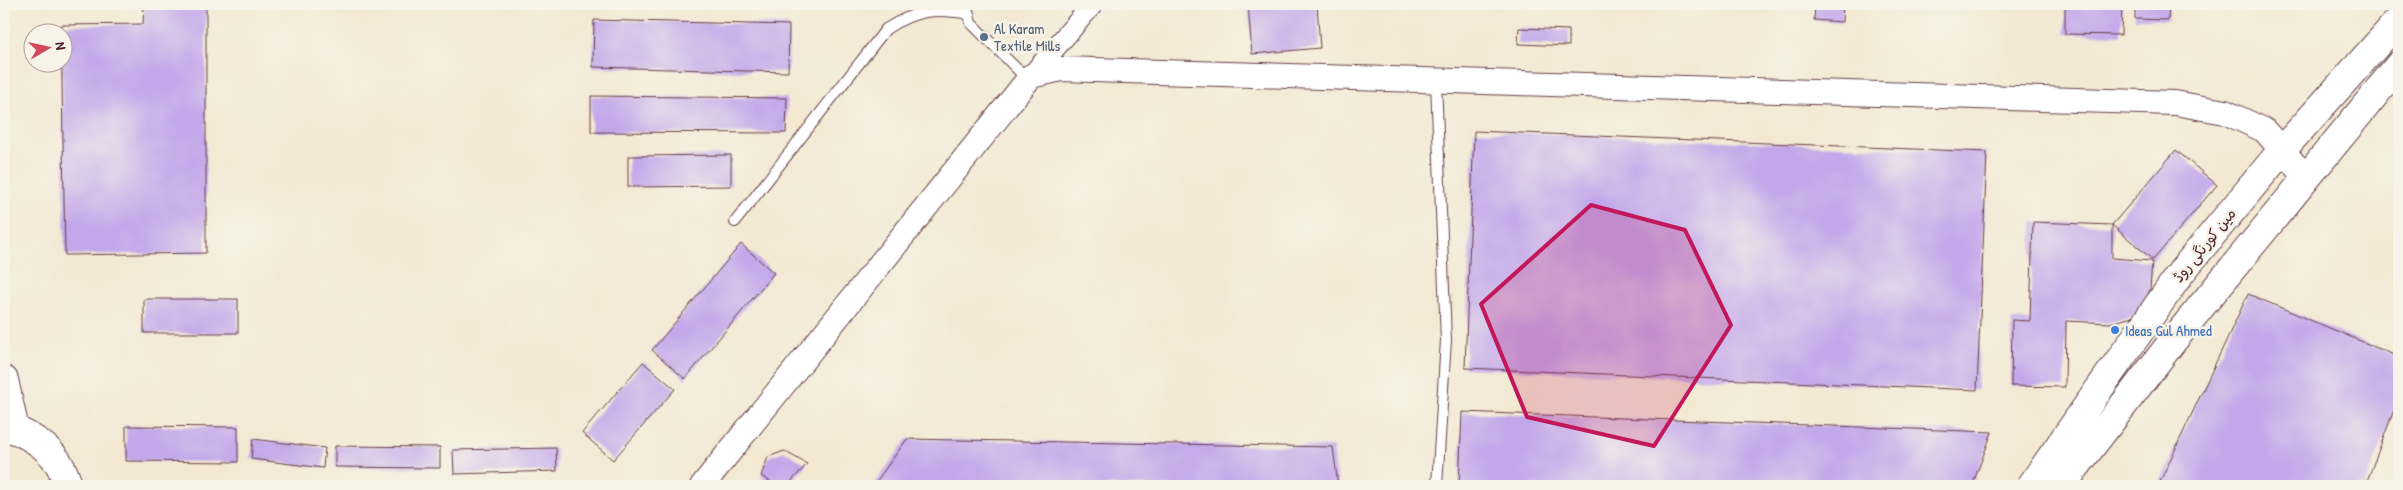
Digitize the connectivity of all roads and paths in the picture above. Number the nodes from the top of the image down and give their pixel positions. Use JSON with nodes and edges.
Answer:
{"nodes":[{"id":1,"x":1093,"y":4,"type":"edge"},
{"id":2,"x":970,"y":9,"type":"edge"},
{"id":3,"x":2399,"y":20,"type":"edge"},
{"id":4,"x":2399,"y":65,"type":"edge"},
{"id":5,"x":1030,"y":78,"type":"junction"},
{"id":6,"x":1436,"y":81,"type":"junction"},
{"id":7,"x":2283,"y":149,"type":"junction"},
{"id":8,"x":2306,"y":177,"type":"junction"},
{"id":9,"x":735,"y":222,"type":"dead end"},
{"id":10,"x":4,"y":380,"type":"edge"},
{"id":11,"x":10,"y":428,"type":"edge"},
{"id":12,"x":68,"y":486,"type":"edge"},
{"id":13,"x":702,"y":486,"type":"edge"},
{"id":14,"x":1437,"y":486,"type":"edge"},
{"id":15,"x":2031,"y":486,"type":"edge"},
{"id":16,"x":2061,"y":486,"type":"edge"}],
"edges":[{"from":1,"to":5,"type":"street"},
{"from":2,"to":5,"type":"lane"},
{"from":2,"to":9,"type":"lane"},
{"from":3,"to":7,"type":"main road","name":"مین کورنگی روڈ"},
{"from":4,"to":8,"type":"main road"},
{"from":5,"to":6,"type":"street"},
{"from":5,"to":13,"type":"street"},
{"from":6,"to":7,"type":"street"},
{"from":6,"to":14,"type":"lane"},
{"from":7,"to":8,"type":"street"},
{"from":7,"to":15,"type":"main road","name":"مین کورنگی روڈ"},
{"from":8,"to":16,"type":"main road"},
{"from":10,"to":11,"type":"main road"},
{"from":11,"to":12,"type":"main road"}]}
